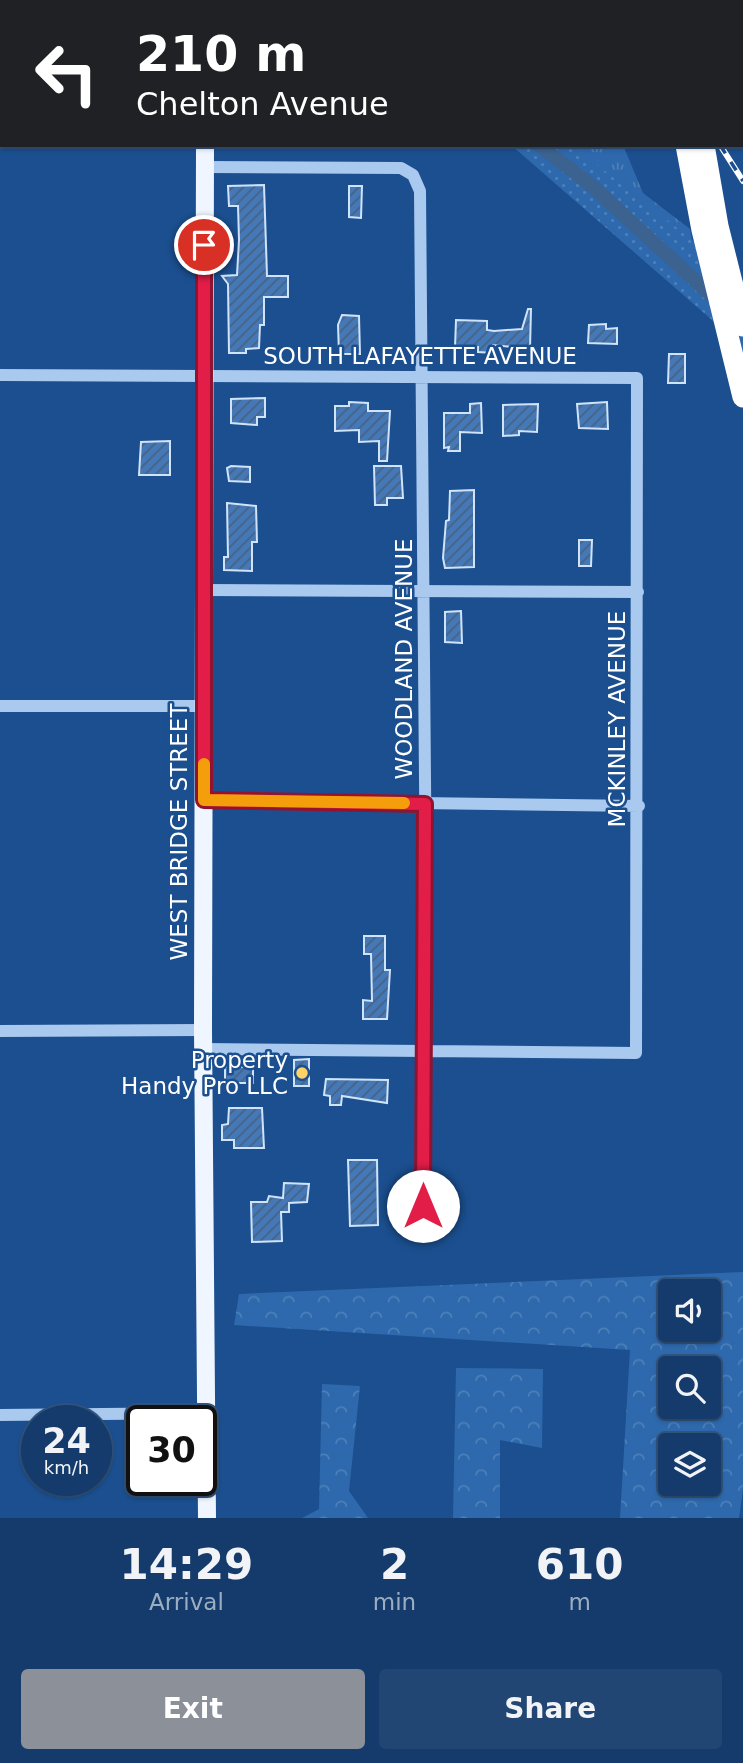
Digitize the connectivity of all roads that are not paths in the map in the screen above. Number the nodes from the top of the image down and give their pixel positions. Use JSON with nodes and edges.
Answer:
{"nodes":[{"id":1,"x":205,"y":147,"type":"edge"},
{"id":2,"x":686,"y":147,"type":"edge"},
{"id":3,"x":704,"y":147,"type":"edge"},
{"id":4,"x":205,"y":167,"type":"junction"},
{"id":5,"x":743,"y":326,"type":"edge"},
{"id":6,"x":0,"y":375,"type":"edge"},
{"id":7,"x":203,"y":377,"type":"junction"},
{"id":8,"x":423,"y":378,"type":"junction"},
{"id":9,"x":637,"y":378,"type":"joint"},
{"id":10,"x":740,"y":386,"type":"edge"},
{"id":11,"x":203,"y":590,"type":"junction"},
{"id":12,"x":425,"y":591,"type":"junction"},
{"id":13,"x":638,"y":592,"type":"junction"},
{"id":14,"x":0,"y":706,"type":"edge"},
{"id":15,"x":204,"y":706,"type":"junction"},
{"id":16,"x":204,"y":800,"type":"junction"},
{"id":17,"x":425,"y":804,"type":"junction"},
{"id":18,"x":639,"y":806,"type":"junction"},
{"id":19,"x":203,"y":1030,"type":"junction"},
{"id":20,"x":0,"y":1031,"type":"edge"},
{"id":21,"x":203,"y":1049,"type":"junction"},
{"id":22,"x":424,"y":1050,"type":"junction"},
{"id":23,"x":423,"y":1236,"type":"dead end"},
{"id":24,"x":205,"y":1405,"type":"edge"},
{"id":25,"x":126,"y":1414,"type":"edge"},
{"id":26,"x":0,"y":1415,"type":"edge"},
{"id":27,"x":207,"y":1496,"type":"edge"},
{"id":28,"x":207,"y":1518,"type":"edge"}],
"edges":[{"from":1,"to":4,"type":"main road","name":"WEST BRIDGE STREET"},
{"from":2,"to":10,"type":"highway"},
{"from":3,"to":5,"type":"highway"},
{"from":4,"to":7,"type":"main road","name":"WEST BRIDGE STREET"},
{"from":4,"to":8,"type":"street","name":"WOODLAND AVENUE"},
{"from":6,"to":7,"type":"street","name":"SOUTH LAFAYETTE AVENUE"},
{"from":7,"to":8,"type":"street","name":"SOUTH LAFAYETTE AVENUE"},
{"from":7,"to":11,"type":"main road","name":"WEST BRIDGE STREET"},
{"from":8,"to":9,"type":"street","name":"SOUTH LAFAYETTE AVENUE"},
{"from":8,"to":12,"type":"street","name":"WOODLAND AVENUE"},
{"from":9,"to":13,"type":"street","name":"MCKINLEY AVENUE"},
{"from":11,"to":12,"type":"street"},
{"from":11,"to":15,"type":"main road","name":"WEST BRIDGE STREET"},
{"from":12,"to":13,"type":"street"},
{"from":12,"to":17,"type":"street","name":"WOODLAND AVENUE"},
{"from":13,"to":18,"type":"street","name":"MCKINLEY AVENUE"},
{"from":14,"to":15,"type":"street"},
{"from":15,"to":16,"type":"main road","name":"WEST BRIDGE STREET"},
{"from":16,"to":17,"type":"street"},
{"from":16,"to":19,"type":"main road","name":"WEST BRIDGE STREET"},
{"from":17,"to":18,"type":"street"},
{"from":17,"to":22,"type":"street","name":"WOODLAND AVENUE"},
{"from":18,"to":22,"type":"street","name":"MCKINLEY AVENUE"},
{"from":19,"to":20,"type":"street"},
{"from":19,"to":21,"type":"main road","name":"WEST BRIDGE STREET"},
{"from":21,"to":22,"type":"street"},
{"from":21,"to":24,"type":"main road","name":"WEST BRIDGE STREET"},
{"from":22,"to":23,"type":"street","name":"WOODLAND AVENUE"},
{"from":25,"to":26,"type":"street"},
{"from":27,"to":28,"type":"main road","name":"WEST BRIDGE STREET"}]}
